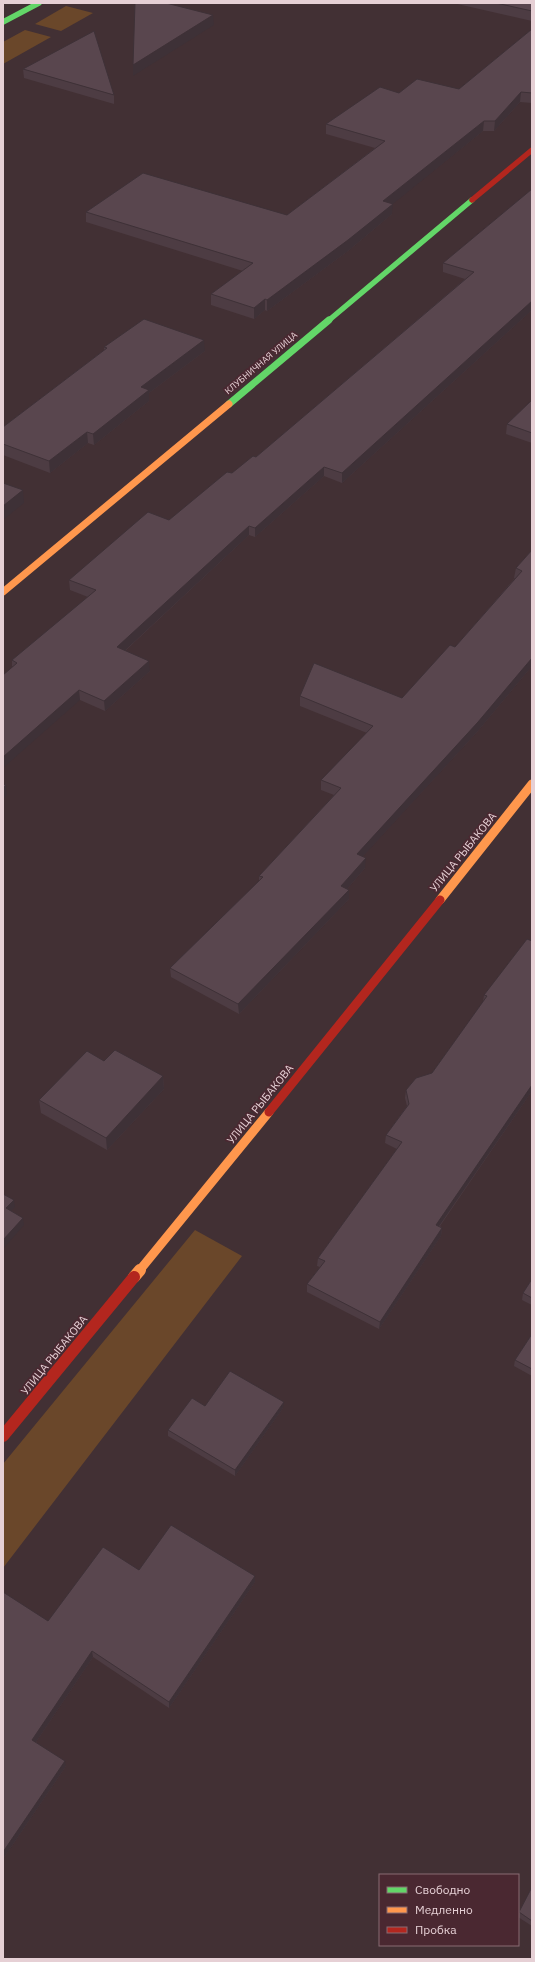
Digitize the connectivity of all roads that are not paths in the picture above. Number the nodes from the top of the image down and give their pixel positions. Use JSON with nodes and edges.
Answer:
{"nodes":[{"id":1,"x":38,"y":3,"type":"edge"},
{"id":2,"x":3,"y":22,"type":"edge"},
{"id":3,"x":532,"y":150,"type":"edge"},
{"id":4,"x":3,"y":592,"type":"edge"},
{"id":5,"x":532,"y":784,"type":"edge"},
{"id":6,"x":3,"y":1436,"type":"edge"}],
"edges":[{"from":1,"to":2,"type":"street"},
{"from":3,"to":4,"type":"street","name":"КЛУБНИЧНАЯ УЛИЦА"},
{"from":5,"to":6,"type":"street","name":"УЛИЦА РЫБАКОВА"}]}
